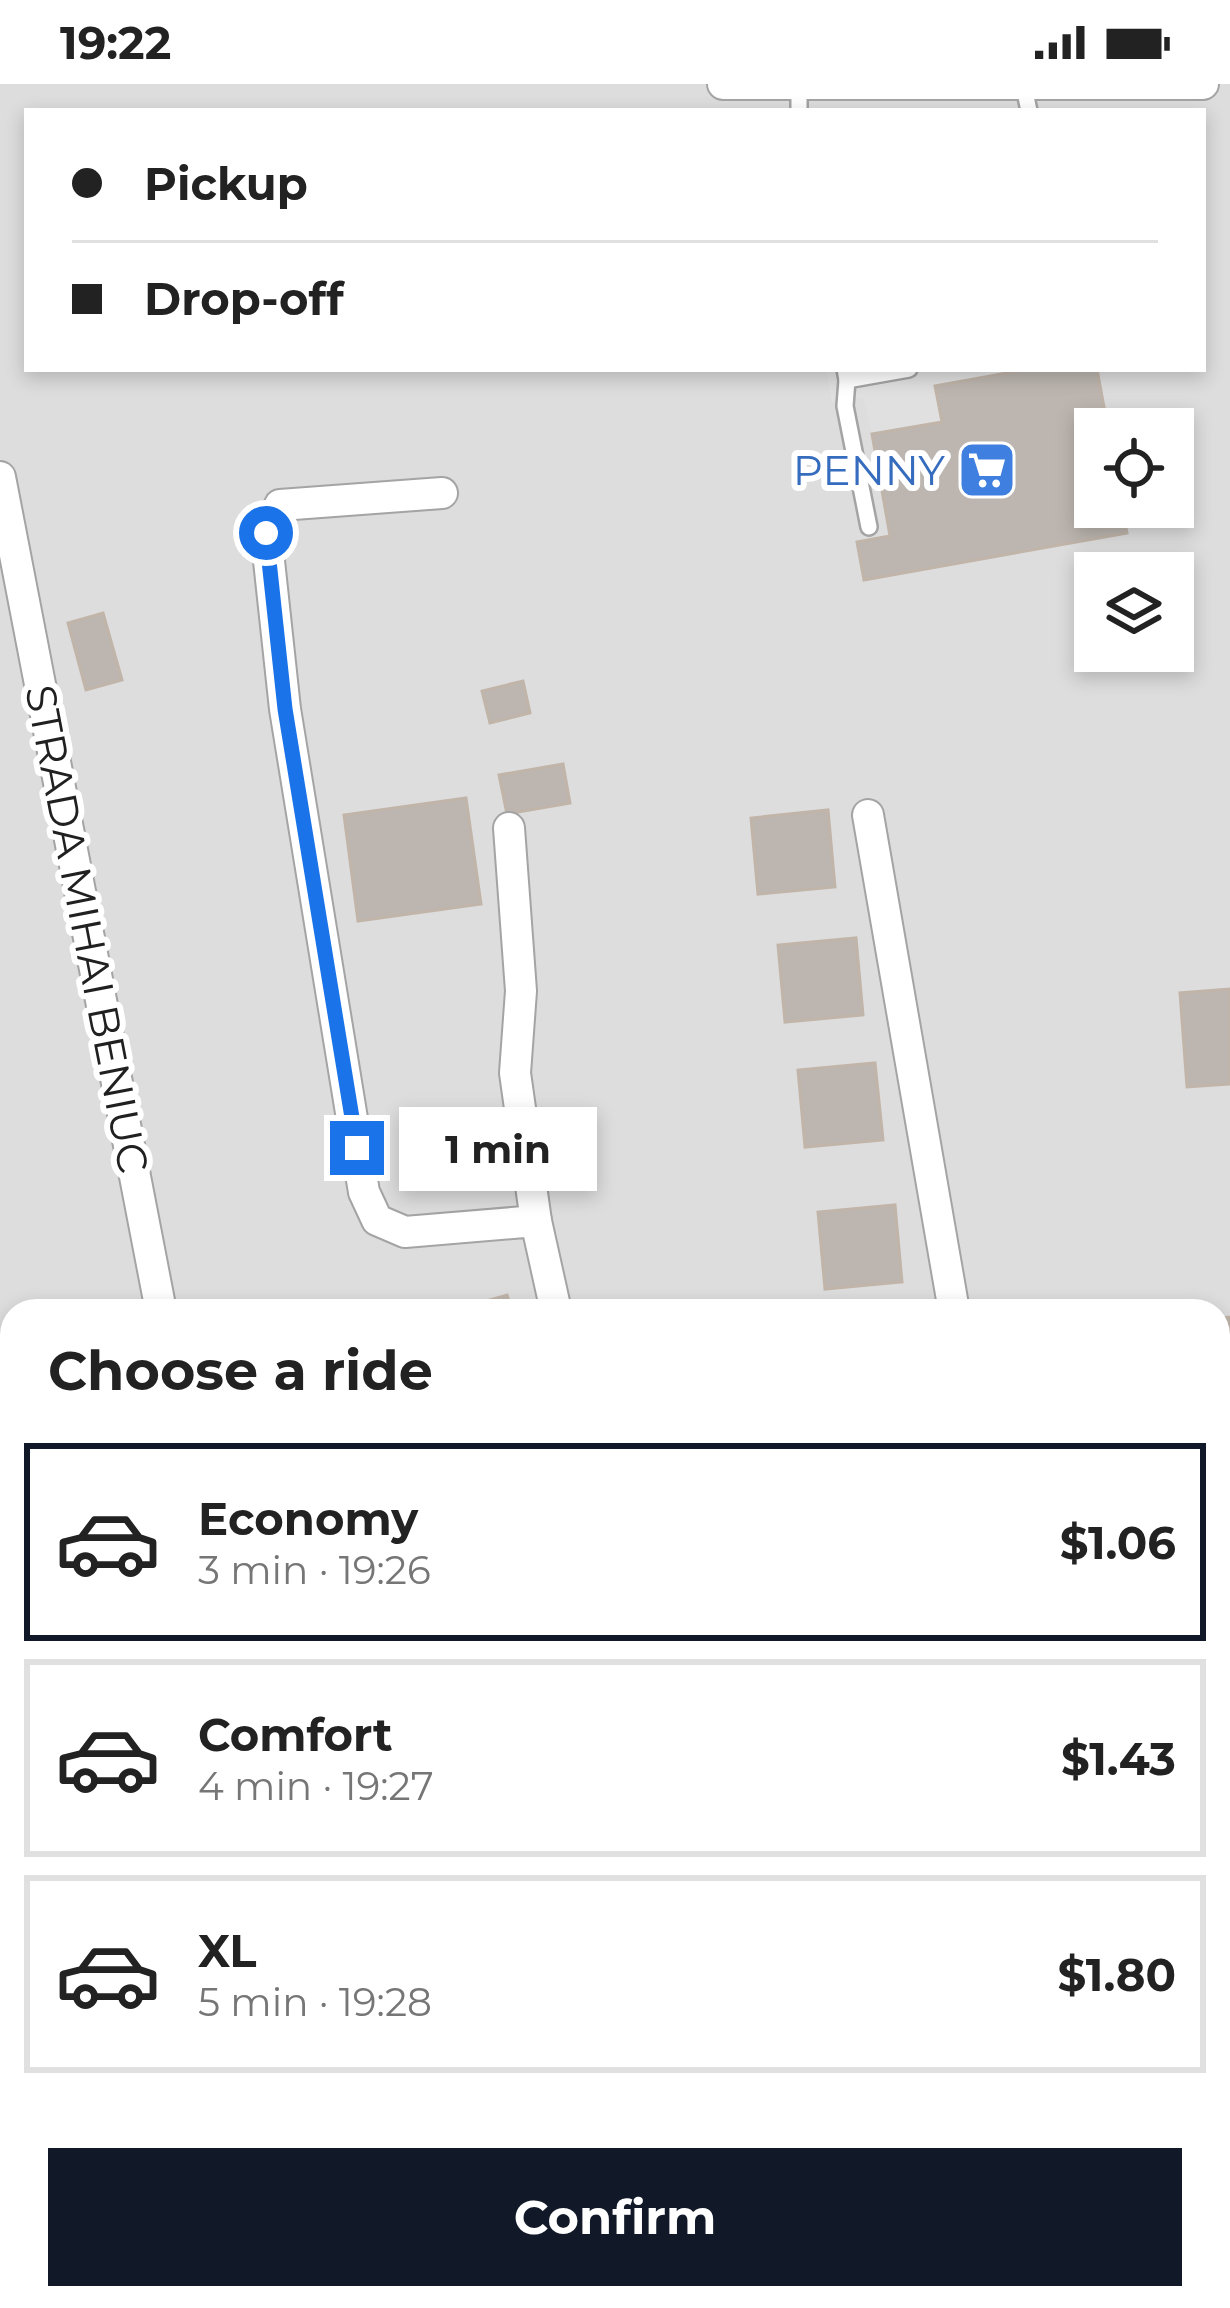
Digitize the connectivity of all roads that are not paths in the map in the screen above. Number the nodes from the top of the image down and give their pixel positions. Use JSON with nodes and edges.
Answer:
{"nodes":[{"id":1,"x":722,"y":84,"type":"edge"},
{"id":2,"x":1203,"y":84,"type":"edge"},
{"id":3,"x":799,"y":86,"type":"edge"},
{"id":4,"x":1027,"y":99,"type":"edge"},
{"id":5,"x":846,"y":374,"type":"edge"},
{"id":6,"x":0,"y":477,"type":"edge"},
{"id":7,"x":442,"y":493,"type":"dead end"},
{"id":8,"x":869,"y":527,"type":"dead end"},
{"id":9,"x":868,"y":814,"type":"dead end"},
{"id":10,"x":509,"y":827,"type":"dead end"},
{"id":11,"x":536,"y":1220,"type":"junction"},
{"id":12,"x":158,"y":1299,"type":"edge"},
{"id":13,"x":553,"y":1299,"type":"edge"},
{"id":14,"x":952,"y":1299,"type":"edge"}],
"edges":[{"from":1,"to":3,"type":"street"},
{"from":2,"to":4,"type":"street"},
{"from":3,"to":4,"type":"street"},
{"from":5,"to":8,"type":"lane"},
{"from":6,"to":12,"type":"street","name":"STRADA MIHAI BENIUC"},
{"from":7,"to":11,"type":"street"},
{"from":9,"to":14,"type":"street"},
{"from":10,"to":11,"type":"street"},
{"from":11,"to":13,"type":"street"}]}
